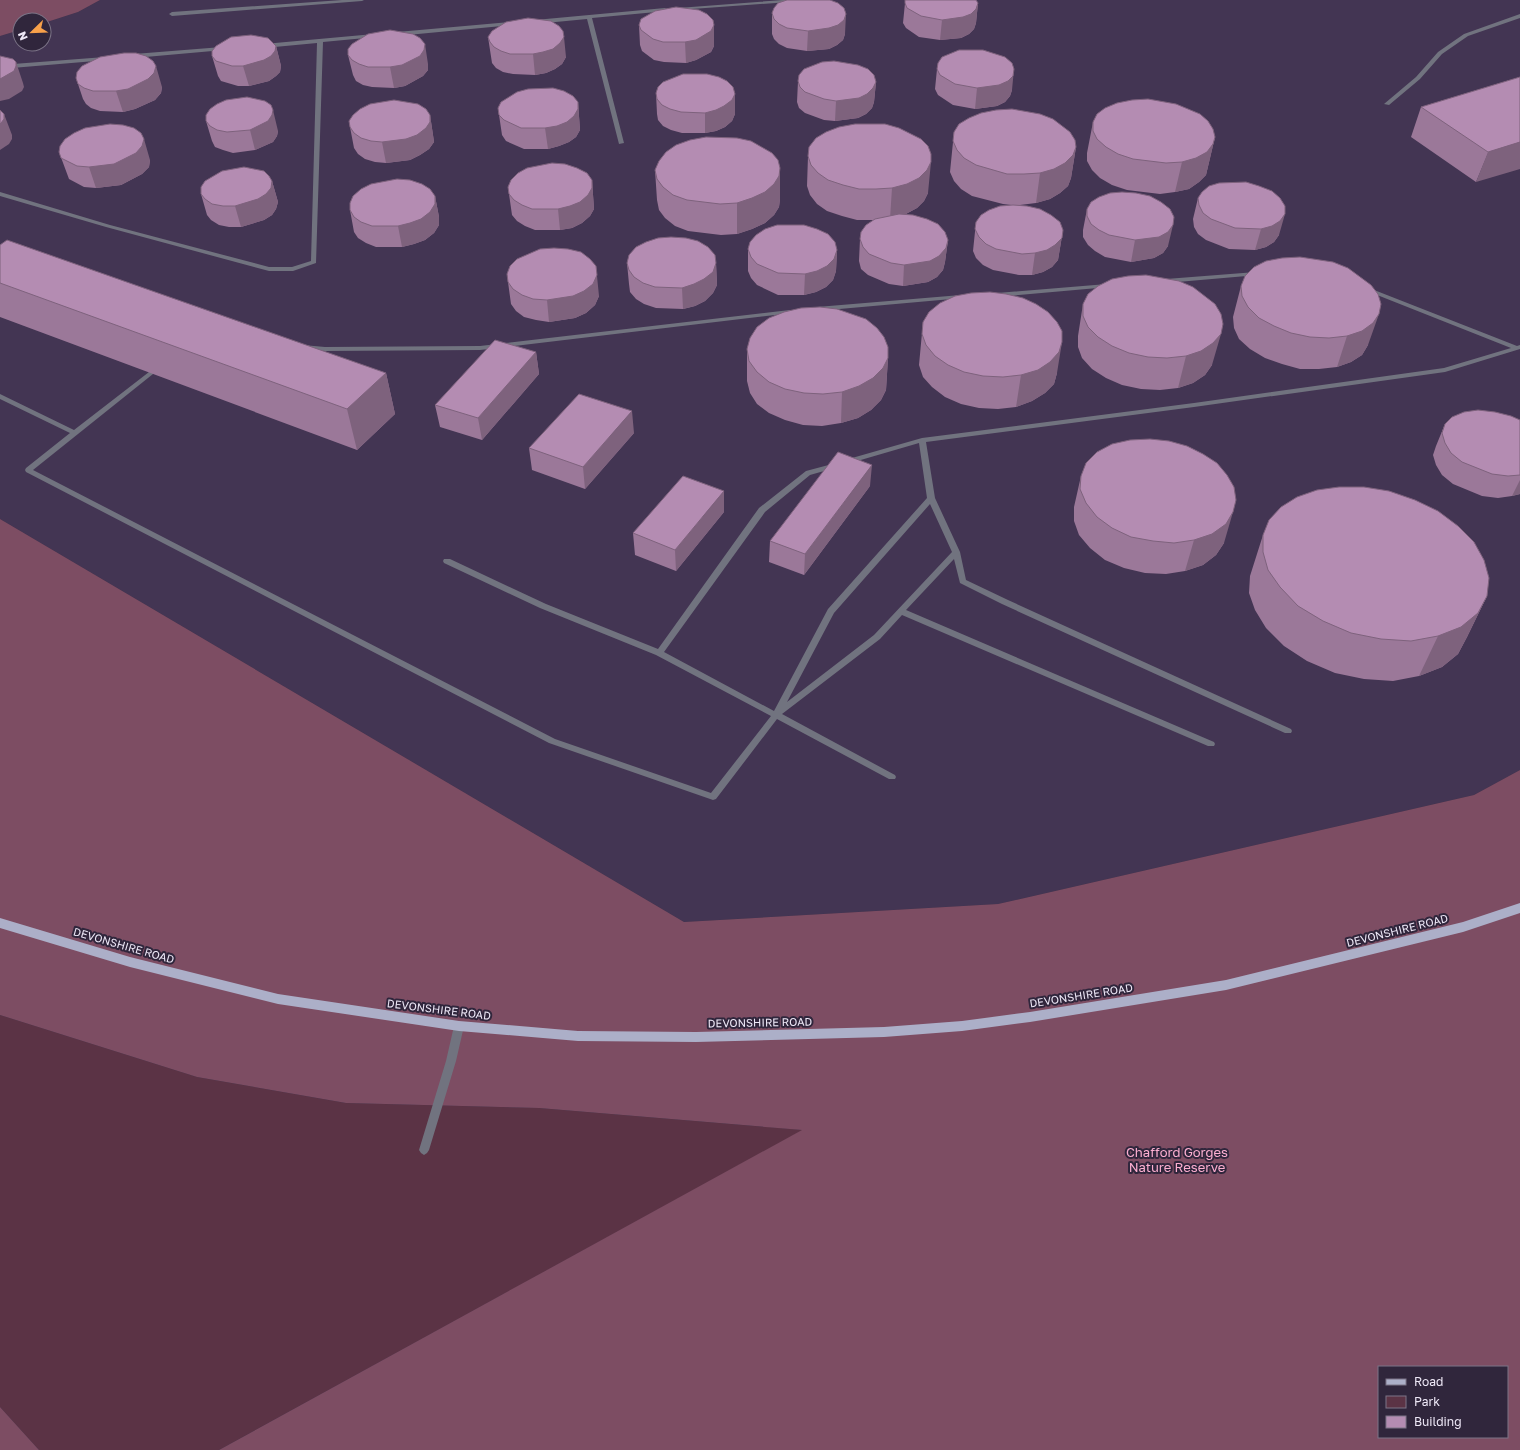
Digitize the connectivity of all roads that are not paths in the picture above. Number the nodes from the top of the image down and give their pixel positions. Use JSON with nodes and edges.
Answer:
{"nodes":[{"id":1,"x":362,"y":0,"type":"edge"},
{"id":2,"x":804,"y":0,"type":"edge"},
{"id":3,"x":172,"y":14,"type":"dead end"},
{"id":4,"x":589,"y":17,"type":"junction"},
{"id":5,"x":1517,"y":17,"type":"edge"},
{"id":6,"x":1520,"y":21,"type":"edge"},
{"id":7,"x":527,"y":22,"type":"edge"},
{"id":8,"x":519,"y":23,"type":"edge"},
{"id":9,"x":394,"y":34,"type":"edge"},
{"id":10,"x":380,"y":35,"type":"edge"},
{"id":11,"x":320,"y":41,"type":"junction"},
{"id":12,"x":254,"y":46,"type":"edge"},
{"id":13,"x":232,"y":48,"type":"edge"},
{"id":14,"x":128,"y":57,"type":"edge"},
{"id":15,"x":113,"y":58,"type":"edge"},
{"id":16,"x":0,"y":67,"type":"edge"},
{"id":17,"x":1387,"y":104,"type":"dead end"},
{"id":18,"x":621,"y":143,"type":"dead end"},
{"id":19,"x":0,"y":194,"type":"edge"},
{"id":20,"x":1262,"y":274,"type":"edge"},
{"id":21,"x":1159,"y":282,"type":"edge"},
{"id":22,"x":1111,"y":286,"type":"edge"},
{"id":23,"x":1365,"y":289,"type":"edge"},
{"id":24,"x":992,"y":295,"type":"edge"},
{"id":25,"x":968,"y":297,"type":"edge"},
{"id":26,"x":810,"y":310,"type":"edge"},
{"id":27,"x":794,"y":312,"type":"edge"},
{"id":28,"x":293,"y":347,"type":"edge"},
{"id":29,"x":1518,"y":348,"type":"edge"},
{"id":30,"x":151,"y":373,"type":"edge"},
{"id":31,"x":0,"y":396,"type":"edge"},
{"id":32,"x":75,"y":433,"type":"junction"},
{"id":33,"x":922,"y":440,"type":"junction"},
{"id":34,"x":932,"y":498,"type":"junction"},
{"id":35,"x":956,"y":552,"type":"junction"},
{"id":36,"x":447,"y":561,"type":"dead end"},
{"id":37,"x":901,"y":611,"type":"junction"},
{"id":38,"x":659,"y":653,"type":"junction"},
{"id":39,"x":776,"y":715,"type":"junction"},
{"id":40,"x":1288,"y":731,"type":"dead end"},
{"id":41,"x":1211,"y":744,"type":"dead end"},
{"id":42,"x":892,"y":778,"type":"dead end"},
{"id":43,"x":1520,"y":908,"type":"edge"},
{"id":44,"x":0,"y":922,"type":"edge"},
{"id":45,"x":458,"y":1026,"type":"junction"},
{"id":46,"x":424,"y":1150,"type":"dead end"}],
"edges":[{"from":1,"to":3,"type":"lane"},
{"from":2,"to":4,"type":"lane"},
{"from":4,"to":7,"type":"lane"},
{"from":4,"to":18,"type":"lane"},
{"from":5,"to":6,"type":"lane"},
{"from":5,"to":17,"type":"lane"},
{"from":8,"to":9,"type":"lane"},
{"from":10,"to":11,"type":"lane"},
{"from":11,"to":12,"type":"lane"},
{"from":11,"to":19,"type":"lane"},
{"from":13,"to":14,"type":"lane"},
{"from":15,"to":16,"type":"lane"},
{"from":20,"to":21,"type":"lane"},
{"from":22,"to":24,"type":"lane"},
{"from":23,"to":29,"type":"lane"},
{"from":25,"to":26,"type":"lane"},
{"from":27,"to":28,"type":"lane"},
{"from":29,"to":33,"type":"lane"},
{"from":30,"to":32,"type":"lane"},
{"from":31,"to":32,"type":"lane"},
{"from":32,"to":39,"type":"lane"},
{"from":33,"to":34,"type":"lane"},
{"from":33,"to":38,"type":"lane"},
{"from":34,"to":35,"type":"lane"},
{"from":34,"to":39,"type":"lane"},
{"from":35,"to":37,"type":"lane"},
{"from":35,"to":40,"type":"lane"},
{"from":36,"to":38,"type":"lane"},
{"from":37,"to":39,"type":"lane"},
{"from":37,"to":41,"type":"lane"},
{"from":38,"to":39,"type":"lane"},
{"from":39,"to":42,"type":"lane"},
{"from":43,"to":45,"type":"main road","name":"DEVONSHIRE ROAD"},
{"from":44,"to":45,"type":"main road","name":"DEVONSHIRE ROAD"},
{"from":45,"to":46,"type":"lane"}]}
